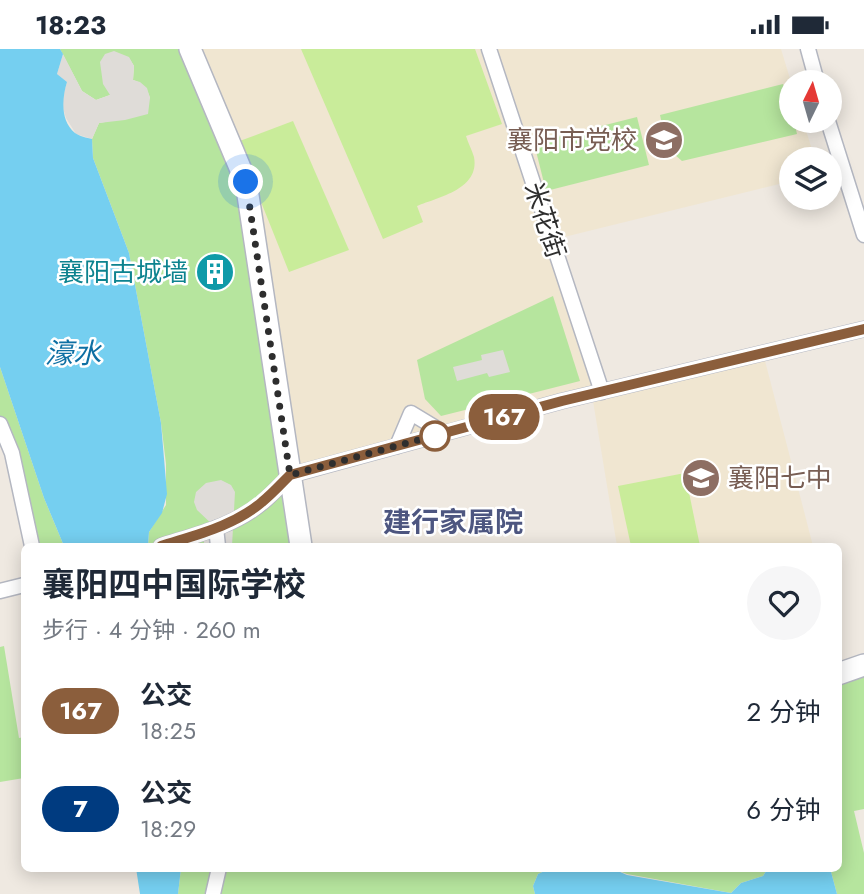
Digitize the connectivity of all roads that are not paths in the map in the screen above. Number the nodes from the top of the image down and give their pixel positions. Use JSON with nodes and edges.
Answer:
{"nodes":[{"id":1,"x":190,"y":49,"type":"edge"},
{"id":2,"x":489,"y":49,"type":"edge"},
{"id":3,"x":808,"y":49,"type":"edge"},
{"id":4,"x":814,"y":70,"type":"edge"},
{"id":5,"x":832,"y":133,"type":"edge"},
{"id":6,"x":864,"y":235,"type":"edge"},
{"id":7,"x":864,"y":329,"type":"edge"},
{"id":8,"x":602,"y":392,"type":"junction"},
{"id":9,"x":0,"y":424,"type":"edge"},
{"id":10,"x":444,"y":433,"type":"junction"},
{"id":11,"x":397,"y":446,"type":"junction"},
{"id":12,"x":290,"y":475,"type":"junction"},
{"id":13,"x":216,"y":528,"type":"junction"},
{"id":14,"x":31,"y":543,"type":"edge"},
{"id":15,"x":170,"y":543,"type":"edge"},
{"id":16,"x":218,"y":543,"type":"edge"},
{"id":17,"x":301,"y":543,"type":"edge"},
{"id":18,"x":21,"y":586,"type":"edge"},
{"id":19,"x":0,"y":591,"type":"edge"},
{"id":20,"x":864,"y":665,"type":"edge"},
{"id":21,"x":842,"y":673,"type":"edge"},
{"id":22,"x":218,"y":872,"type":"edge"},
{"id":23,"x":213,"y":894,"type":"edge"}],
"edges":[{"from":1,"to":12,"type":"street"},
{"from":2,"to":8,"type":"street","name":"米花街"},
{"from":3,"to":4,"type":"street"},
{"from":5,"to":6,"type":"street"},
{"from":7,"to":8,"type":"street"},
{"from":8,"to":10,"type":"street"},
{"from":9,"to":14,"type":"street"},
{"from":10,"to":11,"type":"street"},
{"from":10,"to":11,"type":"street"},
{"from":11,"to":12,"type":"street"},
{"from":12,"to":13,"type":"street"},
{"from":12,"to":17,"type":"street"},
{"from":13,"to":15,"type":"street"},
{"from":13,"to":16,"type":"street"},
{"from":18,"to":19,"type":"street"},
{"from":20,"to":21,"type":"street"},
{"from":22,"to":23,"type":"street"}]}
